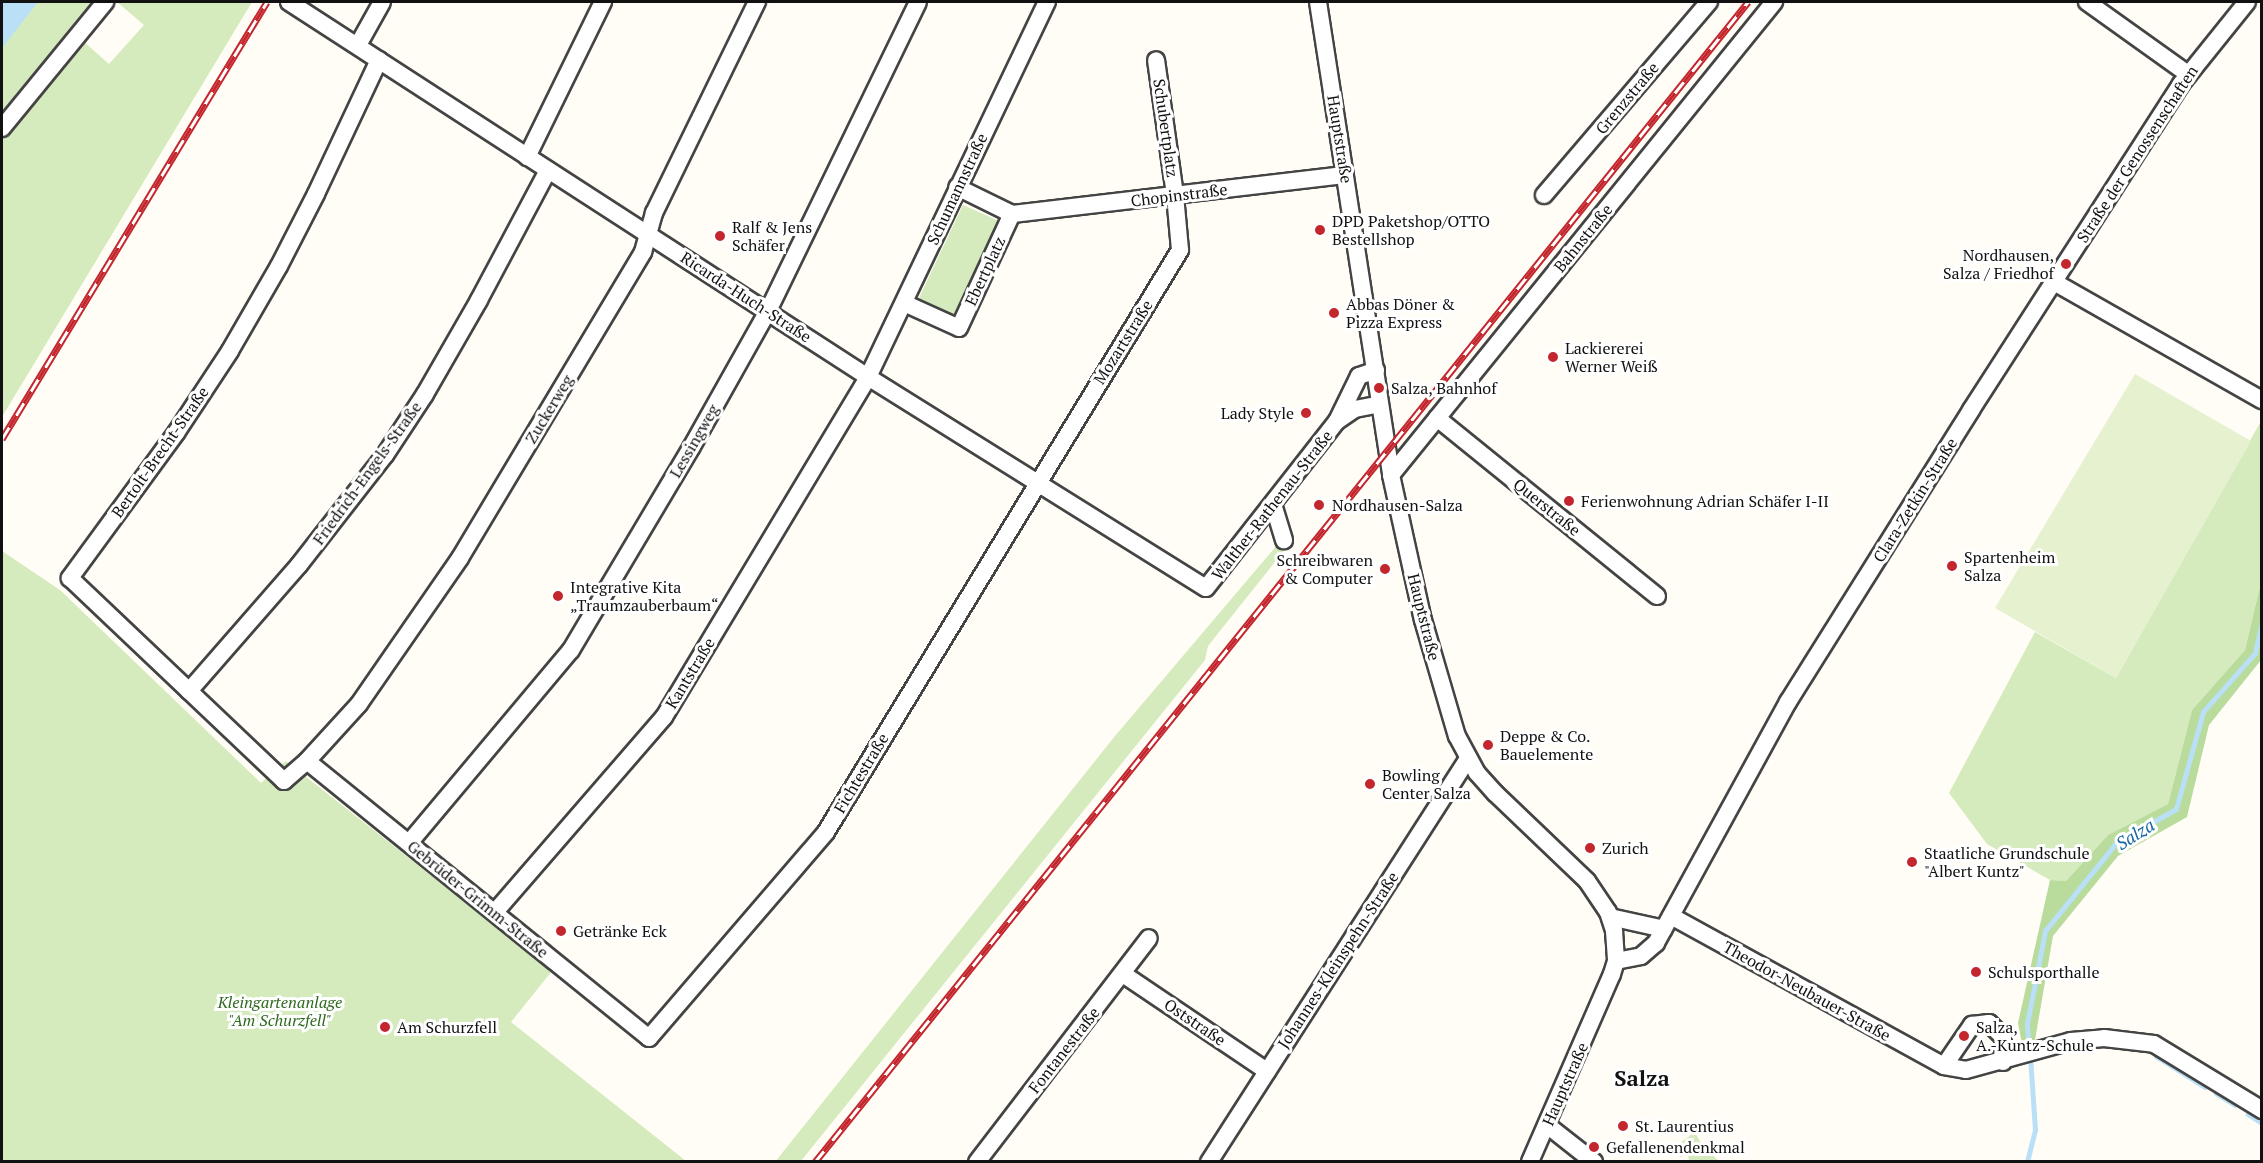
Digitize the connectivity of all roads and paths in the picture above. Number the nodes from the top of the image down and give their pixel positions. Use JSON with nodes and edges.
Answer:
{"nodes":[{"id":1,"x":105,"y":2,"type":"edge"},
{"id":2,"x":289,"y":2,"type":"edge"},
{"id":3,"x":382,"y":2,"type":"edge"},
{"id":4,"x":603,"y":2,"type":"edge"},
{"id":5,"x":757,"y":2,"type":"edge"},
{"id":6,"x":918,"y":2,"type":"edge"},
{"id":7,"x":1047,"y":2,"type":"edge"},
{"id":8,"x":1318,"y":2,"type":"edge"},
{"id":9,"x":1709,"y":2,"type":"edge"},
{"id":10,"x":1774,"y":2,"type":"edge"},
{"id":11,"x":2087,"y":2,"type":"edge"},
{"id":12,"x":2247,"y":2,"type":"edge"},
{"id":13,"x":358,"y":45,"type":"junction"},
{"id":14,"x":378,"y":60,"type":"junction"},
{"id":15,"x":1156,"y":60,"type":"dead end"},
{"id":16,"x":2188,"y":74,"type":"junction"},
{"id":17,"x":2,"y":128,"type":"edge"},
{"id":18,"x":527,"y":157,"type":"junction"},
{"id":19,"x":548,"y":170,"type":"junction"},
{"id":20,"x":1345,"y":175,"type":"junction"},
{"id":21,"x":957,"y":187,"type":"junction"},
{"id":22,"x":1175,"y":195,"type":"junction"},
{"id":23,"x":1544,"y":195,"type":"dead end"},
{"id":24,"x":1012,"y":214,"type":"junction"},
{"id":25,"x":649,"y":233,"type":"junction"},
{"id":26,"x":2054,"y":282,"type":"junction"},
{"id":27,"x":904,"y":303,"type":"junction"},
{"id":28,"x":768,"y":311,"type":"junction"},
{"id":29,"x":1376,"y":370,"type":"junction"},
{"id":30,"x":868,"y":377,"type":"junction"},
{"id":31,"x":2262,"y":400,"type":"edge"},
{"id":32,"x":1380,"y":404,"type":"junction"},
{"id":33,"x":1437,"y":418,"type":"junction"},
{"id":34,"x":1337,"y":421,"type":"junction"},
{"id":35,"x":1391,"y":474,"type":"junction"},
{"id":36,"x":1037,"y":481,"type":"junction"},
{"id":37,"x":1273,"y":504,"type":"junction"},
{"id":38,"x":1284,"y":540,"type":"dead end"},
{"id":39,"x":1206,"y":588,"type":"joint"},
{"id":40,"x":1658,"y":596,"type":"dead end"},
{"id":41,"x":189,"y":691,"type":"junction"},
{"id":42,"x":1468,"y":758,"type":"junction"},
{"id":43,"x":307,"y":761,"type":"junction"},
{"id":44,"x":284,"y":781,"type":"joint"},
{"id":45,"x":409,"y":843,"type":"junction"},
{"id":46,"x":495,"y":912,"type":"junction"},
{"id":47,"x":1610,"y":917,"type":"junction"},
{"id":48,"x":1668,"y":923,"type":"junction"},
{"id":49,"x":1149,"y":939,"type":"dead end"},
{"id":50,"x":1616,"y":961,"type":"junction"},
{"id":51,"x":1123,"y":974,"type":"junction"},
{"id":52,"x":649,"y":1038,"type":"joint"},
{"id":53,"x":2003,"y":1062,"type":"junction"},
{"id":54,"x":1944,"y":1066,"type":"junction"},
{"id":55,"x":1267,"y":1071,"type":"junction"},
{"id":56,"x":2262,"y":1110,"type":"edge"},
{"id":57,"x":1547,"y":1125,"type":"junction"},
{"id":58,"x":977,"y":1161,"type":"edge"},
{"id":59,"x":1209,"y":1161,"type":"edge"},
{"id":60,"x":1530,"y":1161,"type":"edge"},
{"id":61,"x":1594,"y":1161,"type":"edge"}],
"edges":[{"from":1,"to":17,"type":"street"},
{"from":2,"to":13,"type":"street","name":"Ricarda-Huch-Straße"},
{"from":3,"to":13,"type":"street"},
{"from":4,"to":18,"type":"street"},
{"from":5,"to":25,"type":"street","name":"Zuckerweg"},
{"from":6,"to":28,"type":"street","name":"Lessingweg"},
{"from":7,"to":21,"type":"street","name":"Schumannstraße"},
{"from":8,"to":20,"type":"street","name":"Hauptstraße"},
{"from":9,"to":23,"type":"street","name":"Grenzstraße"},
{"from":10,"to":33,"type":"street","name":"Bahnstraße"},
{"from":11,"to":16,"type":"street"},
{"from":12,"to":16,"type":"street","name":"Straße der Genossenschaften"},
{"from":13,"to":14,"type":"street","name":"Ricarda-Huch-Straße"},
{"from":14,"to":18,"type":"street","name":"Ricarda-Huch-Straße"},
{"from":14,"to":41,"type":"street","name":"Bertolt-Brecht-Straße"},
{"from":15,"to":22,"type":"street","name":"Schubertplatz"},
{"from":16,"to":26,"type":"street","name":"Straße der Genossenschaften"},
{"from":18,"to":19,"type":"street","name":"Ricarda-Huch-Straße"},
{"from":19,"to":25,"type":"street","name":"Ricarda-Huch-Straße"},
{"from":19,"to":41,"type":"street","name":"Friedrich-Engels-Straße"},
{"from":20,"to":22,"type":"street","name":"Chopinstraße"},
{"from":20,"to":29,"type":"street","name":"Hauptstraße"},
{"from":21,"to":24,"type":"street"},
{"from":21,"to":27,"type":"street","name":"Schumannstraße"},
{"from":22,"to":24,"type":"street","name":"Chopinstraße"},
{"from":22,"to":36,"type":"street","name":"Mozartstraße"},
{"from":24,"to":27,"type":"street","name":"Ebertplatz"},
{"from":25,"to":28,"type":"street","name":"Ricarda-Huch-Straße"},
{"from":25,"to":43,"type":"street","name":"Zuckerweg"},
{"from":26,"to":31,"type":"street"},
{"from":26,"to":48,"type":"street","name":"Clara-Zetkin-Straße"},
{"from":27,"to":30,"type":"street","name":"Schumannstraße"},
{"from":28,"to":30,"type":"street","name":"Ricarda-Huch-Straße"},
{"from":28,"to":45,"type":"street","name":"Lessingweg"},
{"from":29,"to":32,"type":"street","name":"Hauptstraße"},
{"from":29,"to":34,"type":"street","name":"Walther-Rathenau-Straße"},
{"from":30,"to":36,"type":"street","name":"Ricarda-Huch-Straße"},
{"from":30,"to":46,"type":"street","name":"Kantstraße"},
{"from":32,"to":34,"type":"street","name":"Walther-Rathenau-Straße"},
{"from":32,"to":35,"type":"street","name":"Hauptstraße"},
{"from":33,"to":35,"type":"street","name":"Bahnstraße"},
{"from":33,"to":40,"type":"street","name":"Querstraße"},
{"from":34,"to":37,"type":"street","name":"Walther-Rathenau-Straße"},
{"from":35,"to":42,"type":"street","name":"Hauptstraße"},
{"from":36,"to":39,"type":"street","name":"Ricarda-Huch-Straße"},
{"from":36,"to":52,"type":"street","name":"Fichtestraße"},
{"from":37,"to":38,"type":"street"},
{"from":37,"to":39,"type":"street","name":"Walther-Rathenau-Straße"},
{"from":41,"to":44,"type":"street","name":"Bertolt-Brecht-Straße"},
{"from":42,"to":47,"type":"street","name":"Hauptstraße"},
{"from":42,"to":55,"type":"street","name":"Johannes-Kleinspehn-Straße"},
{"from":43,"to":44,"type":"street","name":"Zuckerweg"},
{"from":43,"to":45,"type":"street","name":"Gebrüder-Grimm-Straße"},
{"from":45,"to":46,"type":"street","name":"Gebrüder-Grimm-Straße"},
{"from":46,"to":52,"type":"street","name":"Gebrüder-Grimm-Straße"},
{"from":47,"to":48,"type":"street"},
{"from":47,"to":50,"type":"street","name":"Hauptstraße"},
{"from":48,"to":50,"type":"street","name":"Clara-Zetkin-Straße"},
{"from":48,"to":54,"type":"street","name":"Theodor-Neubauer-Straße"},
{"from":49,"to":51,"type":"street","name":"Fontanestraße"},
{"from":50,"to":57,"type":"street","name":"Hauptstraße"},
{"from":51,"to":55,"type":"street","name":"Oststraße"},
{"from":51,"to":58,"type":"street","name":"Fontanestraße"},
{"from":53,"to":54,"type":"street","name":"Theodor-Neubauer-Straße"},
{"from":53,"to":54,"type":"street"},
{"from":53,"to":56,"type":"street","name":"Theodor-Neubauer-Straße"},
{"from":55,"to":59,"type":"street","name":"Johannes-Kleinspehn-Straße"},
{"from":57,"to":60,"type":"street","name":"Hauptstraße"},
{"from":57,"to":61,"type":"street"}]}
